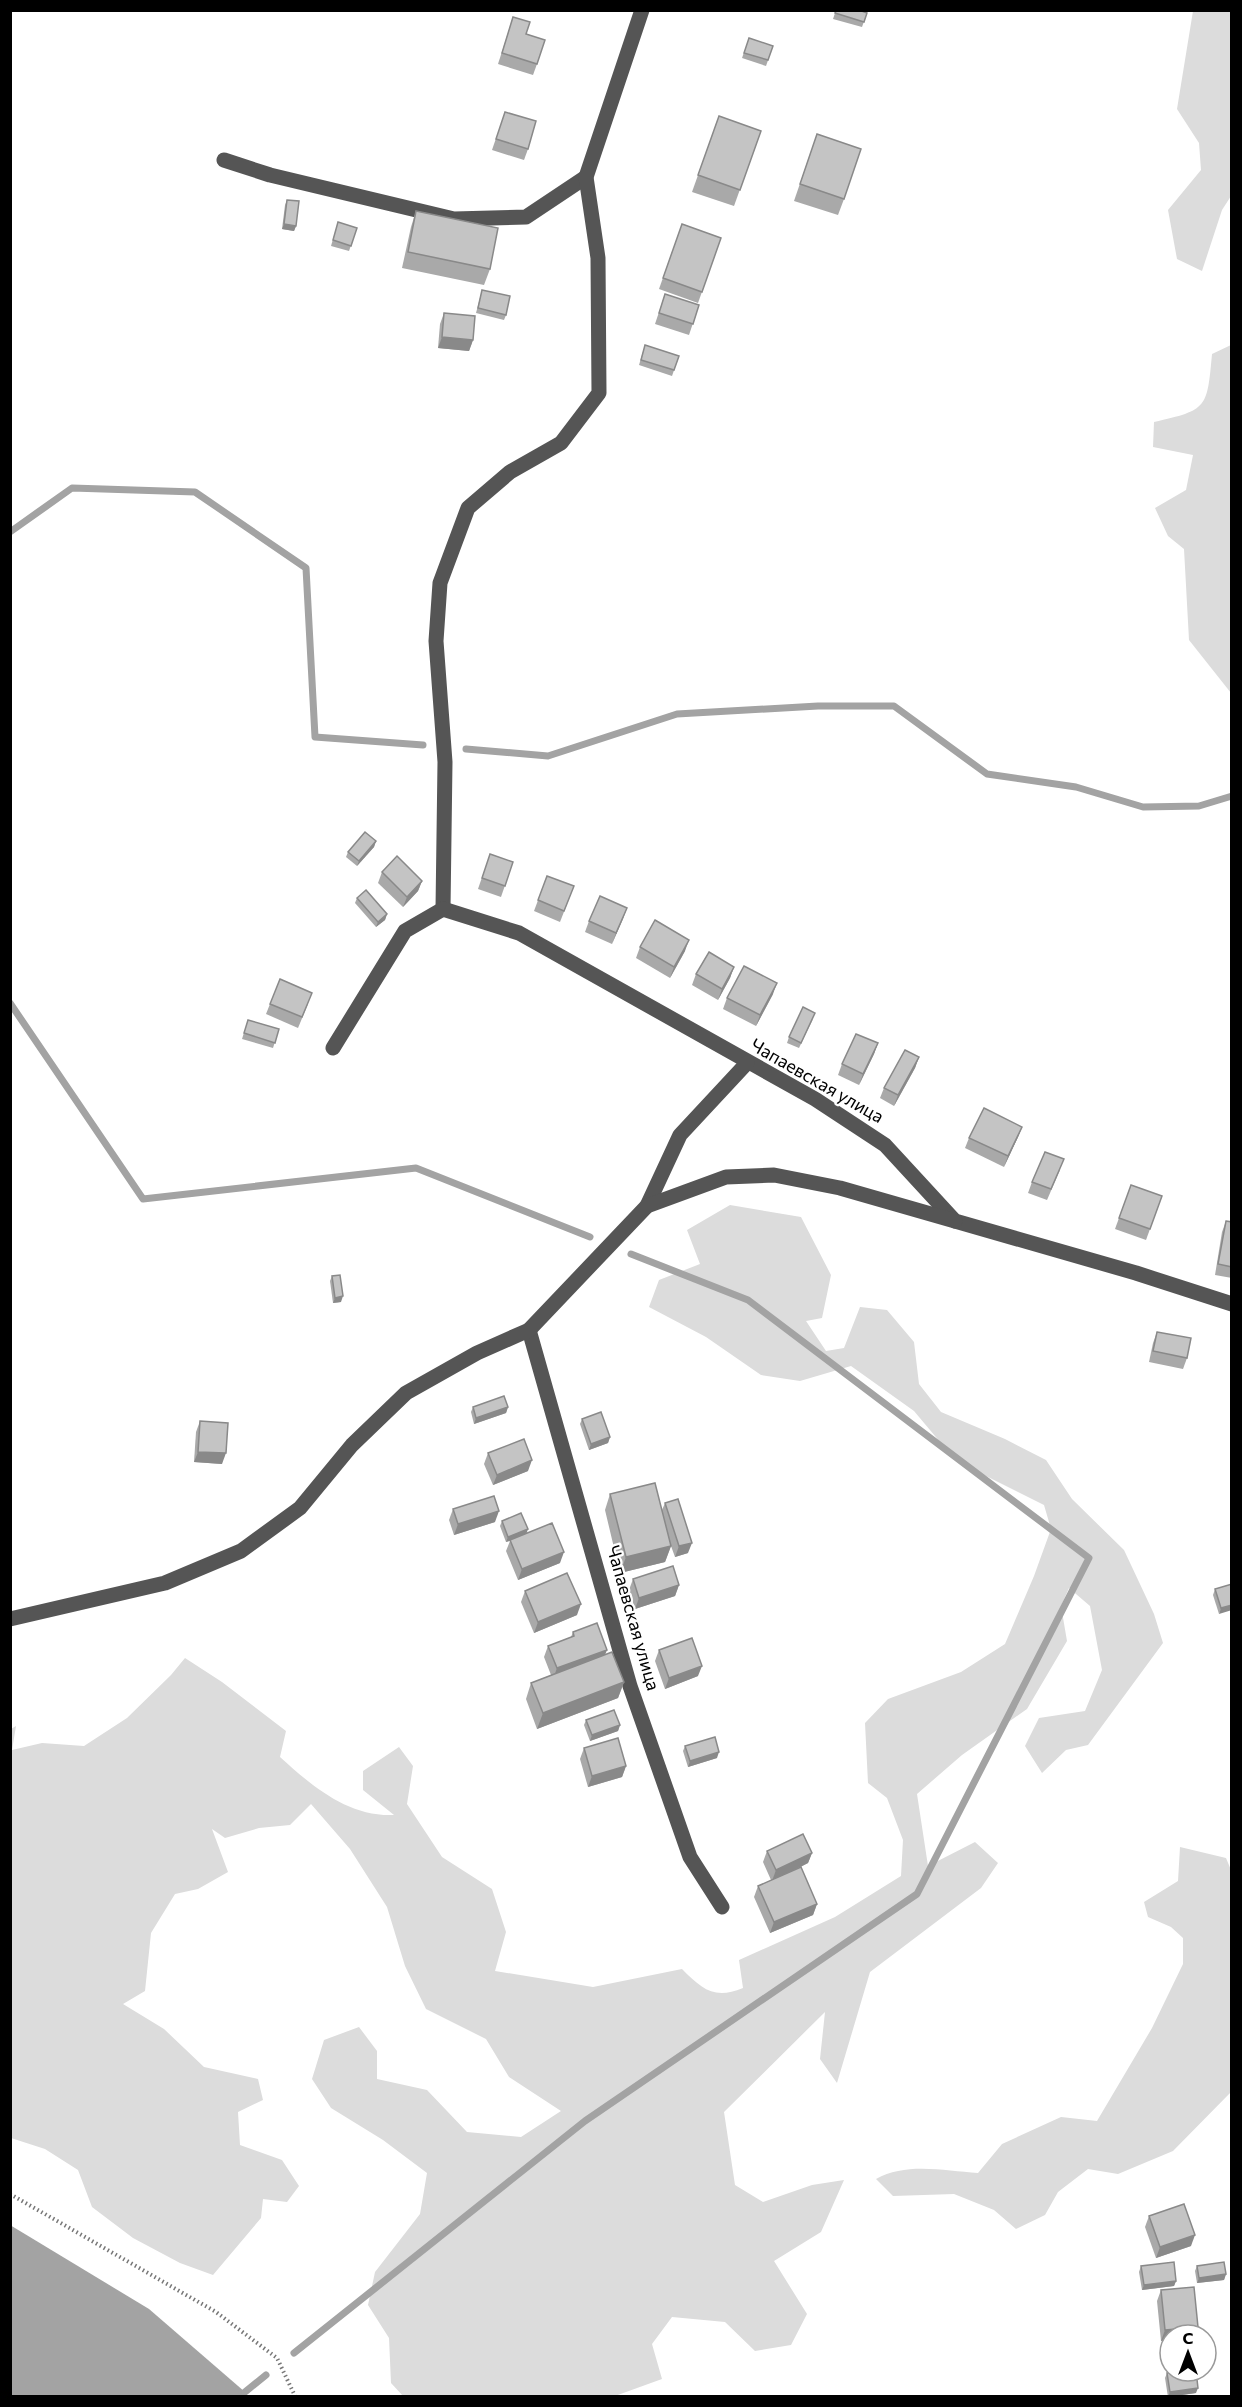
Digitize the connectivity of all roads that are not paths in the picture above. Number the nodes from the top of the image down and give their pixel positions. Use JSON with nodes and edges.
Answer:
{"nodes":[{"id":1,"x":642,"y":10,"type":"edge"},
{"id":2,"x":224,"y":160,"type":"dead end"},
{"id":3,"x":586,"y":177,"type":"junction"},
{"id":4,"x":443,"y":909,"type":"junction"},
{"id":5,"x":333,"y":1048,"type":"dead end"},
{"id":6,"x":747,"y":1063,"type":"junction"},
{"id":7,"x":647,"y":1206,"type":"junction"},
{"id":8,"x":955,"y":1221,"type":"junction"},
{"id":9,"x":1232,"y":1304,"type":"edge"},
{"id":10,"x":529,"y":1330,"type":"junction"},
{"id":11,"x":10,"y":1619,"type":"edge"},
{"id":12,"x":722,"y":1907,"type":"dead end"}],
"edges":[{"from":1,"to":3,"type":"street"},
{"from":2,"to":3,"type":"street"},
{"from":3,"to":4,"type":"street"},
{"from":4,"to":5,"type":"street"},
{"from":4,"to":6,"type":"street","name":"Чапаевская улица"},
{"from":6,"to":7,"type":"street"},
{"from":6,"to":8,"type":"street","name":"Чапаевская улица"},
{"from":7,"to":8,"type":"street"},
{"from":7,"to":10,"type":"street"},
{"from":8,"to":9,"type":"street"},
{"from":10,"to":11,"type":"street"},
{"from":10,"to":12,"type":"street","name":"Чапаевская улица"}]}
